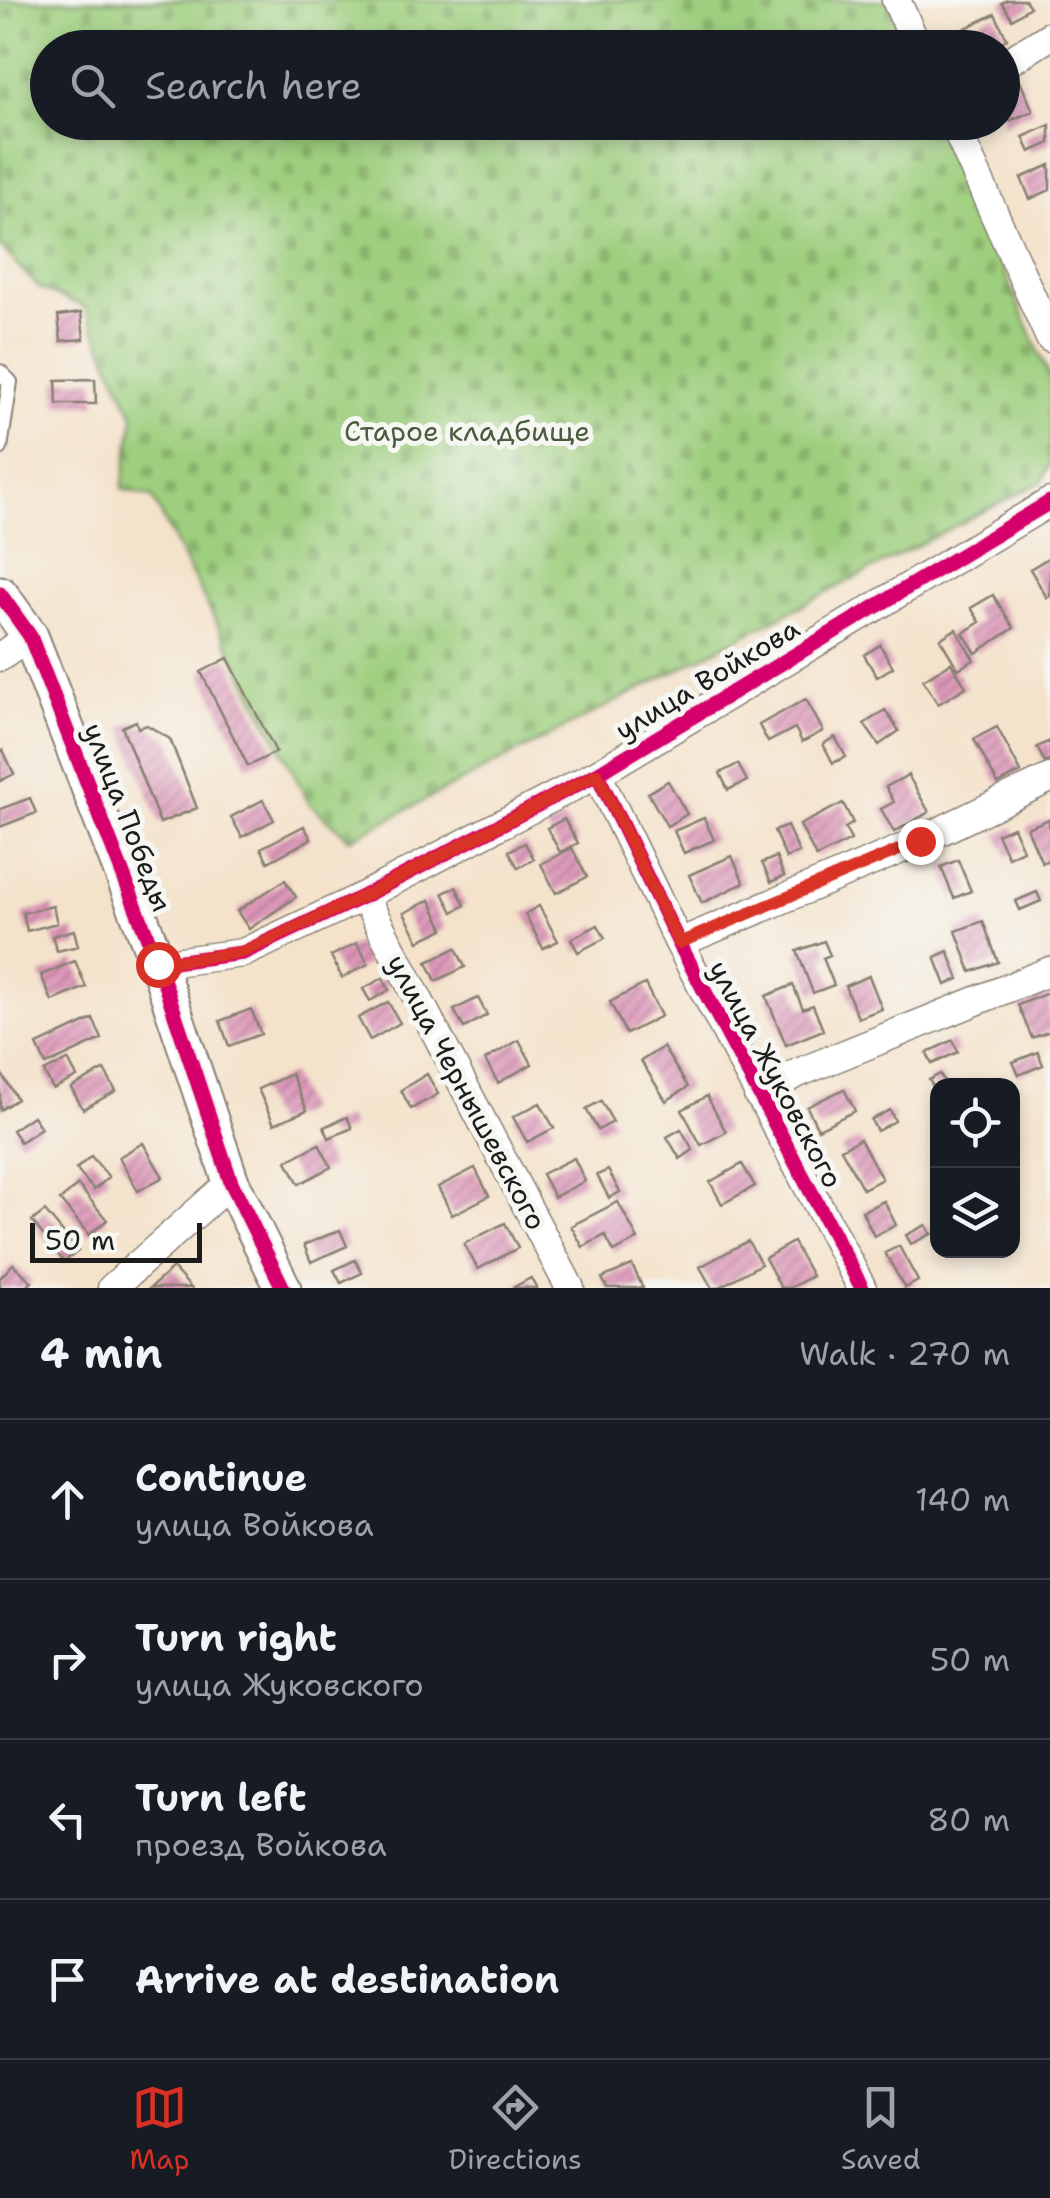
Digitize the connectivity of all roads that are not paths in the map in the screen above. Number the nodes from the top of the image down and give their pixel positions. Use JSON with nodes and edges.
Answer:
{"nodes":[{"id":1,"x":896,"y":0,"type":"edge"},
{"id":2,"x":910,"y":30,"type":"edge"},
{"id":3,"x":1050,"y":36,"type":"edge"},
{"id":4,"x":1020,"y":55,"type":"edge"},
{"id":5,"x":961,"y":140,"type":"edge"},
{"id":6,"x":1050,"y":338,"type":"edge"},
{"id":7,"x":0,"y":372,"type":"edge"},
{"id":8,"x":0,"y":448,"type":"edge"},
{"id":9,"x":1050,"y":502,"type":"edge"},
{"id":10,"x":0,"y":594,"type":"edge"},
{"id":11,"x":30,"y":636,"type":"junction"},
{"id":12,"x":0,"y":657,"type":"edge"},
{"id":13,"x":597,"y":774,"type":"junction"},
{"id":14,"x":1050,"y":778,"type":"edge"},
{"id":15,"x":364,"y":896,"type":"junction"},
{"id":16,"x":679,"y":943,"type":"junction"},
{"id":17,"x":158,"y":964,"type":"junction"},
{"id":18,"x":1050,"y":971,"type":"edge"},
{"id":19,"x":758,"y":1095,"type":"junction"},
{"id":20,"x":231,"y":1182,"type":"junction"},
{"id":21,"x":112,"y":1288,"type":"edge"},
{"id":22,"x":284,"y":1288,"type":"edge"},
{"id":23,"x":570,"y":1288,"type":"edge"},
{"id":24,"x":862,"y":1288,"type":"edge"}],
"edges":[{"from":1,"to":2,"type":"street"},
{"from":3,"to":4,"type":"street"},
{"from":5,"to":6,"type":"street"},
{"from":7,"to":8,"type":"lane"},
{"from":9,"to":13,"type":"street","name":"улица Войкова"},
{"from":10,"to":11,"type":"street","name":"улица Победы"},
{"from":11,"to":12,"type":"street"},
{"from":11,"to":17,"type":"street","name":"улица Победы"},
{"from":13,"to":15,"type":"street","name":"улица Войкова"},
{"from":13,"to":16,"type":"street","name":"улица Жуковского"},
{"from":14,"to":16,"type":"street"},
{"from":15,"to":17,"type":"street","name":"улица Войкова"},
{"from":15,"to":23,"type":"street","name":"улица Чернышевского"},
{"from":16,"to":19,"type":"street","name":"улица Жуковского"},
{"from":17,"to":20,"type":"street","name":"улица Победы"},
{"from":18,"to":19,"type":"street"},
{"from":19,"to":24,"type":"street","name":"улица Жуковского"},
{"from":20,"to":21,"type":"street"},
{"from":20,"to":22,"type":"street","name":"улица Победы"}]}
